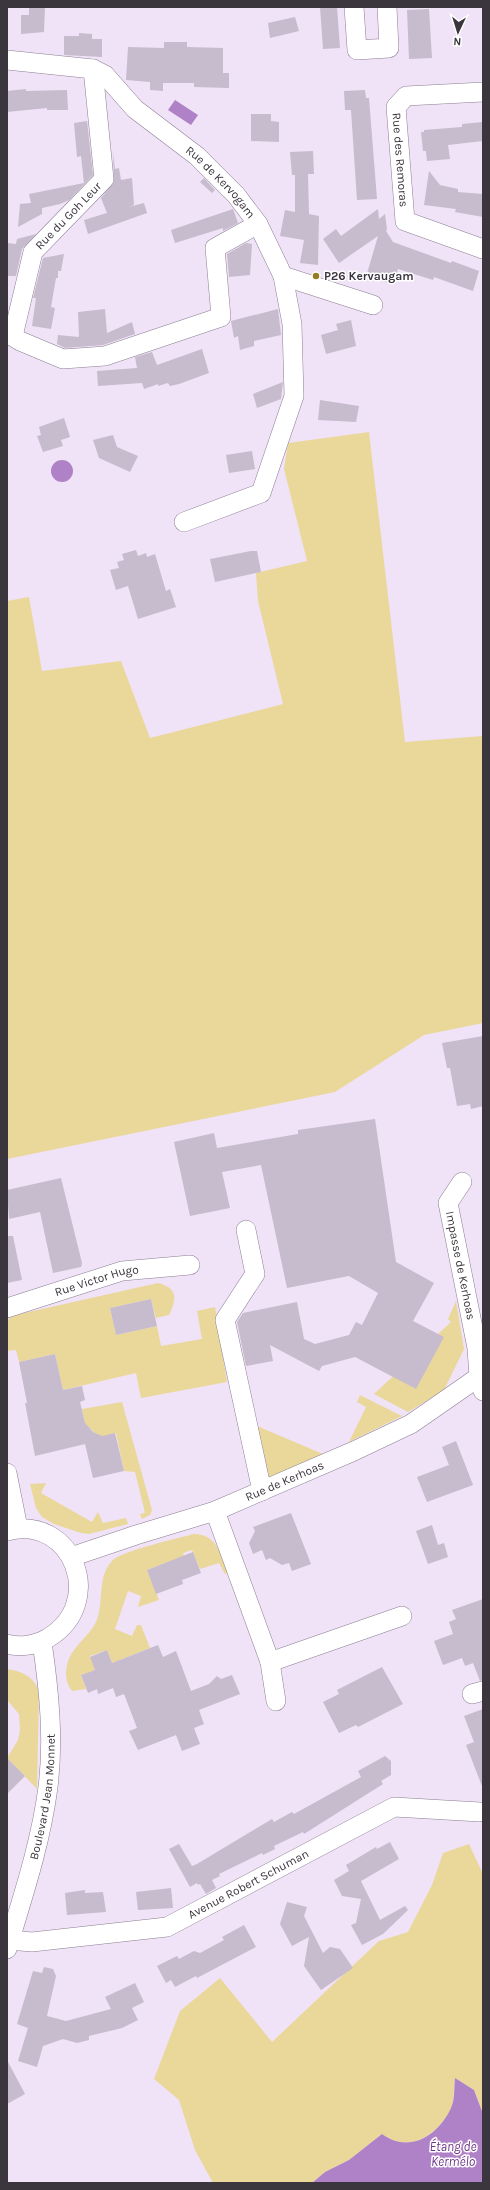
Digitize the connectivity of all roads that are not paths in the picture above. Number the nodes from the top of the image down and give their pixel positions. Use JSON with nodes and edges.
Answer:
{"nodes":[{"id":1,"x":354,"y":7,"type":"edge"},
{"id":2,"x":387,"y":7,"type":"edge"},
{"id":3,"x":7,"y":60,"type":"edge"},
{"id":4,"x":93,"y":69,"type":"junction"},
{"id":5,"x":483,"y":92,"type":"edge"},
{"id":6,"x":258,"y":224,"type":"junction"},
{"id":7,"x":483,"y":249,"type":"edge"},
{"id":8,"x":283,"y":276,"type":"junction"},
{"id":9,"x":373,"y":305,"type":"dead end"},
{"id":10,"x":10,"y":335,"type":"edge"},
{"id":11,"x":184,"y":522,"type":"dead end"},
{"id":12,"x":462,"y":1182,"type":"dead end"},
{"id":13,"x":246,"y":1230,"type":"dead end"},
{"id":14,"x":190,"y":1265,"type":"dead end"},
{"id":15,"x":7,"y":1308,"type":"edge"},
{"id":16,"x":482,"y":1381,"type":"edge"},
{"id":17,"x":7,"y":1472,"type":"edge"},
{"id":18,"x":262,"y":1491,"type":"junction"},
{"id":19,"x":216,"y":1511,"type":"junction"},
{"id":20,"x":13,"y":1529,"type":"edge"},
{"id":21,"x":71,"y":1557,"type":"junction"},
{"id":22,"x":402,"y":1616,"type":"dead end"},
{"id":23,"x":42,"y":1642,"type":"junction"},
{"id":24,"x":7,"y":1644,"type":"edge"},
{"id":25,"x":270,"y":1662,"type":"junction"},
{"id":26,"x":276,"y":1701,"type":"dead end"},
{"id":27,"x":480,"y":1812,"type":"dead end"},
{"id":28,"x":8,"y":1944,"type":"edge"}],
"edges":[{"from":1,"to":2,"type":"street"},
{"from":3,"to":4,"type":"street","name":"Rue de Kervogam"},
{"from":4,"to":6,"type":"street","name":"Rue de Kervogam"},
{"from":4,"to":10,"type":"street","name":"Rue du Goh Leur"},
{"from":5,"to":7,"type":"street","name":"Rue des Remoras"},
{"from":6,"to":8,"type":"street"},
{"from":6,"to":10,"type":"street","name":"Rue de Kervogam"},
{"from":8,"to":9,"type":"street"},
{"from":8,"to":11,"type":"street"},
{"from":12,"to":16,"type":"street","name":"Impasse de Kerhoas"},
{"from":13,"to":18,"type":"street"},
{"from":14,"to":15,"type":"street","name":"Rue Victor Hugo"},
{"from":16,"to":18,"type":"street","name":"Rue de Kerhoas"},
{"from":17,"to":20,"type":"street"},
{"from":18,"to":19,"type":"street","name":"Rue de Kerhoas"},
{"from":19,"to":21,"type":"street","name":"Rue de Kerhoas"},
{"from":19,"to":25,"type":"street"},
{"from":20,"to":21,"type":"street"},
{"from":21,"to":23,"type":"street"},
{"from":22,"to":25,"type":"street"},
{"from":23,"to":24,"type":"street"},
{"from":23,"to":28,"type":"street","name":"Boulevard Jean Monnet"},
{"from":25,"to":26,"type":"street"},
{"from":27,"to":28,"type":"street","name":"Avenue Robert Schuman"}]}
